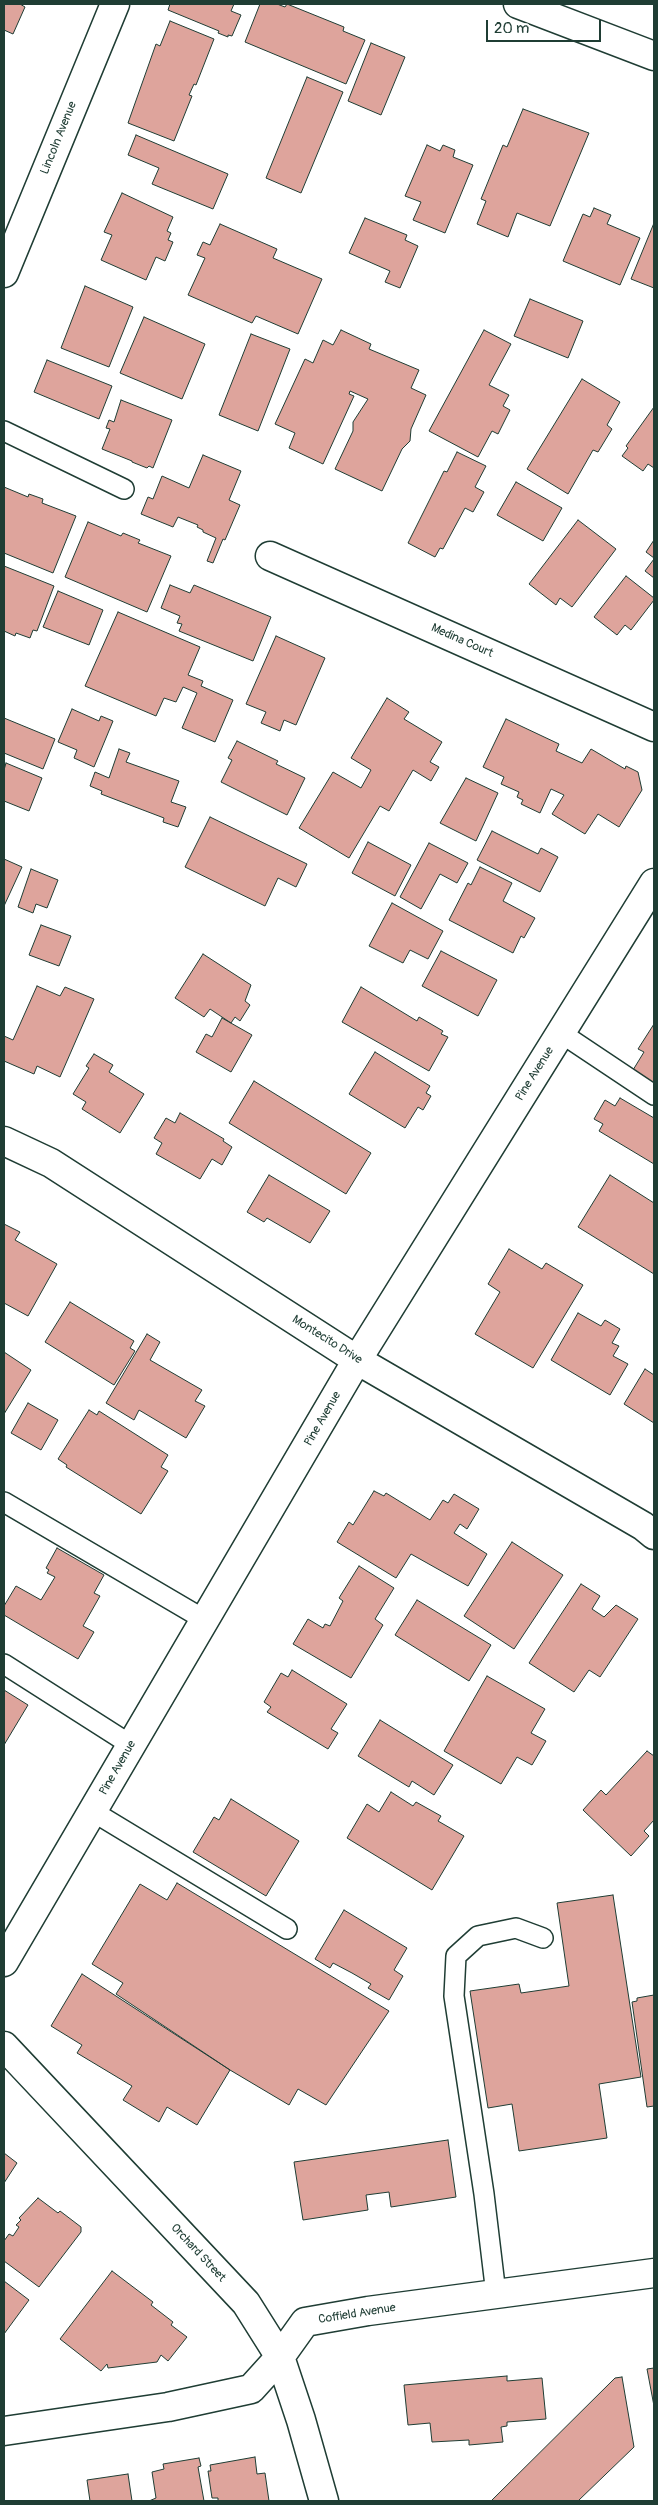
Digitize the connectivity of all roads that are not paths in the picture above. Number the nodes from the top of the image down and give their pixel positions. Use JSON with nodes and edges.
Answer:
{"nodes":[{"id":1,"x":115,"y":4,"type":"edge"},
{"id":2,"x":518,"y":4,"type":"edge"},
{"id":3,"x":654,"y":56,"type":"edge"},
{"id":4,"x":4,"y":273,"type":"edge"},
{"id":5,"x":4,"y":431,"type":"edge"},
{"id":6,"x":124,"y":489,"type":"dead end"},
{"id":7,"x":270,"y":556,"type":"dead end"},
{"id":8,"x":654,"y":727,"type":"edge"},
{"id":9,"x":654,"y":883,"type":"edge"},
{"id":10,"x":561,"y":1033,"type":"junction"},
{"id":11,"x":654,"y":1095,"type":"edge"},
{"id":12,"x":4,"y":1141,"type":"edge"},
{"id":13,"x":357,"y":1360,"type":"junction"},
{"id":14,"x":4,"y":1502,"type":"edge"},
{"id":15,"x":654,"y":1535,"type":"edge"},
{"id":16,"x":205,"y":1620,"type":"junction"},
{"id":17,"x":4,"y":1664,"type":"edge"},
{"id":18,"x":131,"y":1745,"type":"junction"},
{"id":19,"x":92,"y":1811,"type":"junction"},
{"id":20,"x":286,"y":1929,"type":"dead end"},
{"id":21,"x":543,"y":1938,"type":"dead end"},
{"id":22,"x":4,"y":1962,"type":"edge"},
{"id":23,"x":4,"y":2046,"type":"edge"},
{"id":24,"x":654,"y":2273,"type":"edge"},
{"id":25,"x":496,"y":2294,"type":"junction"},
{"id":26,"x":280,"y":2357,"type":"junction"},
{"id":27,"x":4,"y":2430,"type":"edge"},
{"id":28,"x":324,"y":2501,"type":"edge"}],
"edges":[{"from":1,"to":4,"type":"street","name":"Lincoln Avenue"},
{"from":2,"to":3,"type":"street"},
{"from":5,"to":6,"type":"lane"},
{"from":7,"to":8,"type":"street","name":"Medina Court"},
{"from":9,"to":10,"type":"street","name":"Pine Avenue"},
{"from":10,"to":11,"type":"lane"},
{"from":10,"to":13,"type":"street","name":"Pine Avenue"},
{"from":12,"to":13,"type":"street","name":"Montecito Drive"},
{"from":13,"to":15,"type":"street","name":"Montecito Drive"},
{"from":13,"to":16,"type":"street","name":"Pine Avenue"},
{"from":14,"to":16,"type":"lane"},
{"from":16,"to":18,"type":"street","name":"Pine Avenue"},
{"from":17,"to":18,"type":"lane"},
{"from":18,"to":19,"type":"street","name":"Pine Avenue"},
{"from":19,"to":20,"type":"lane"},
{"from":19,"to":22,"type":"street","name":"Pine Avenue"},
{"from":21,"to":25,"type":"lane"},
{"from":23,"to":26,"type":"street","name":"Orchard Street"},
{"from":24,"to":25,"type":"street","name":"Coffield Avenue"},
{"from":25,"to":26,"type":"street","name":"Coffield Avenue"},
{"from":26,"to":27,"type":"street","name":"Coffield Avenue"},
{"from":26,"to":28,"type":"street","name":"Orchard Street"}]}
